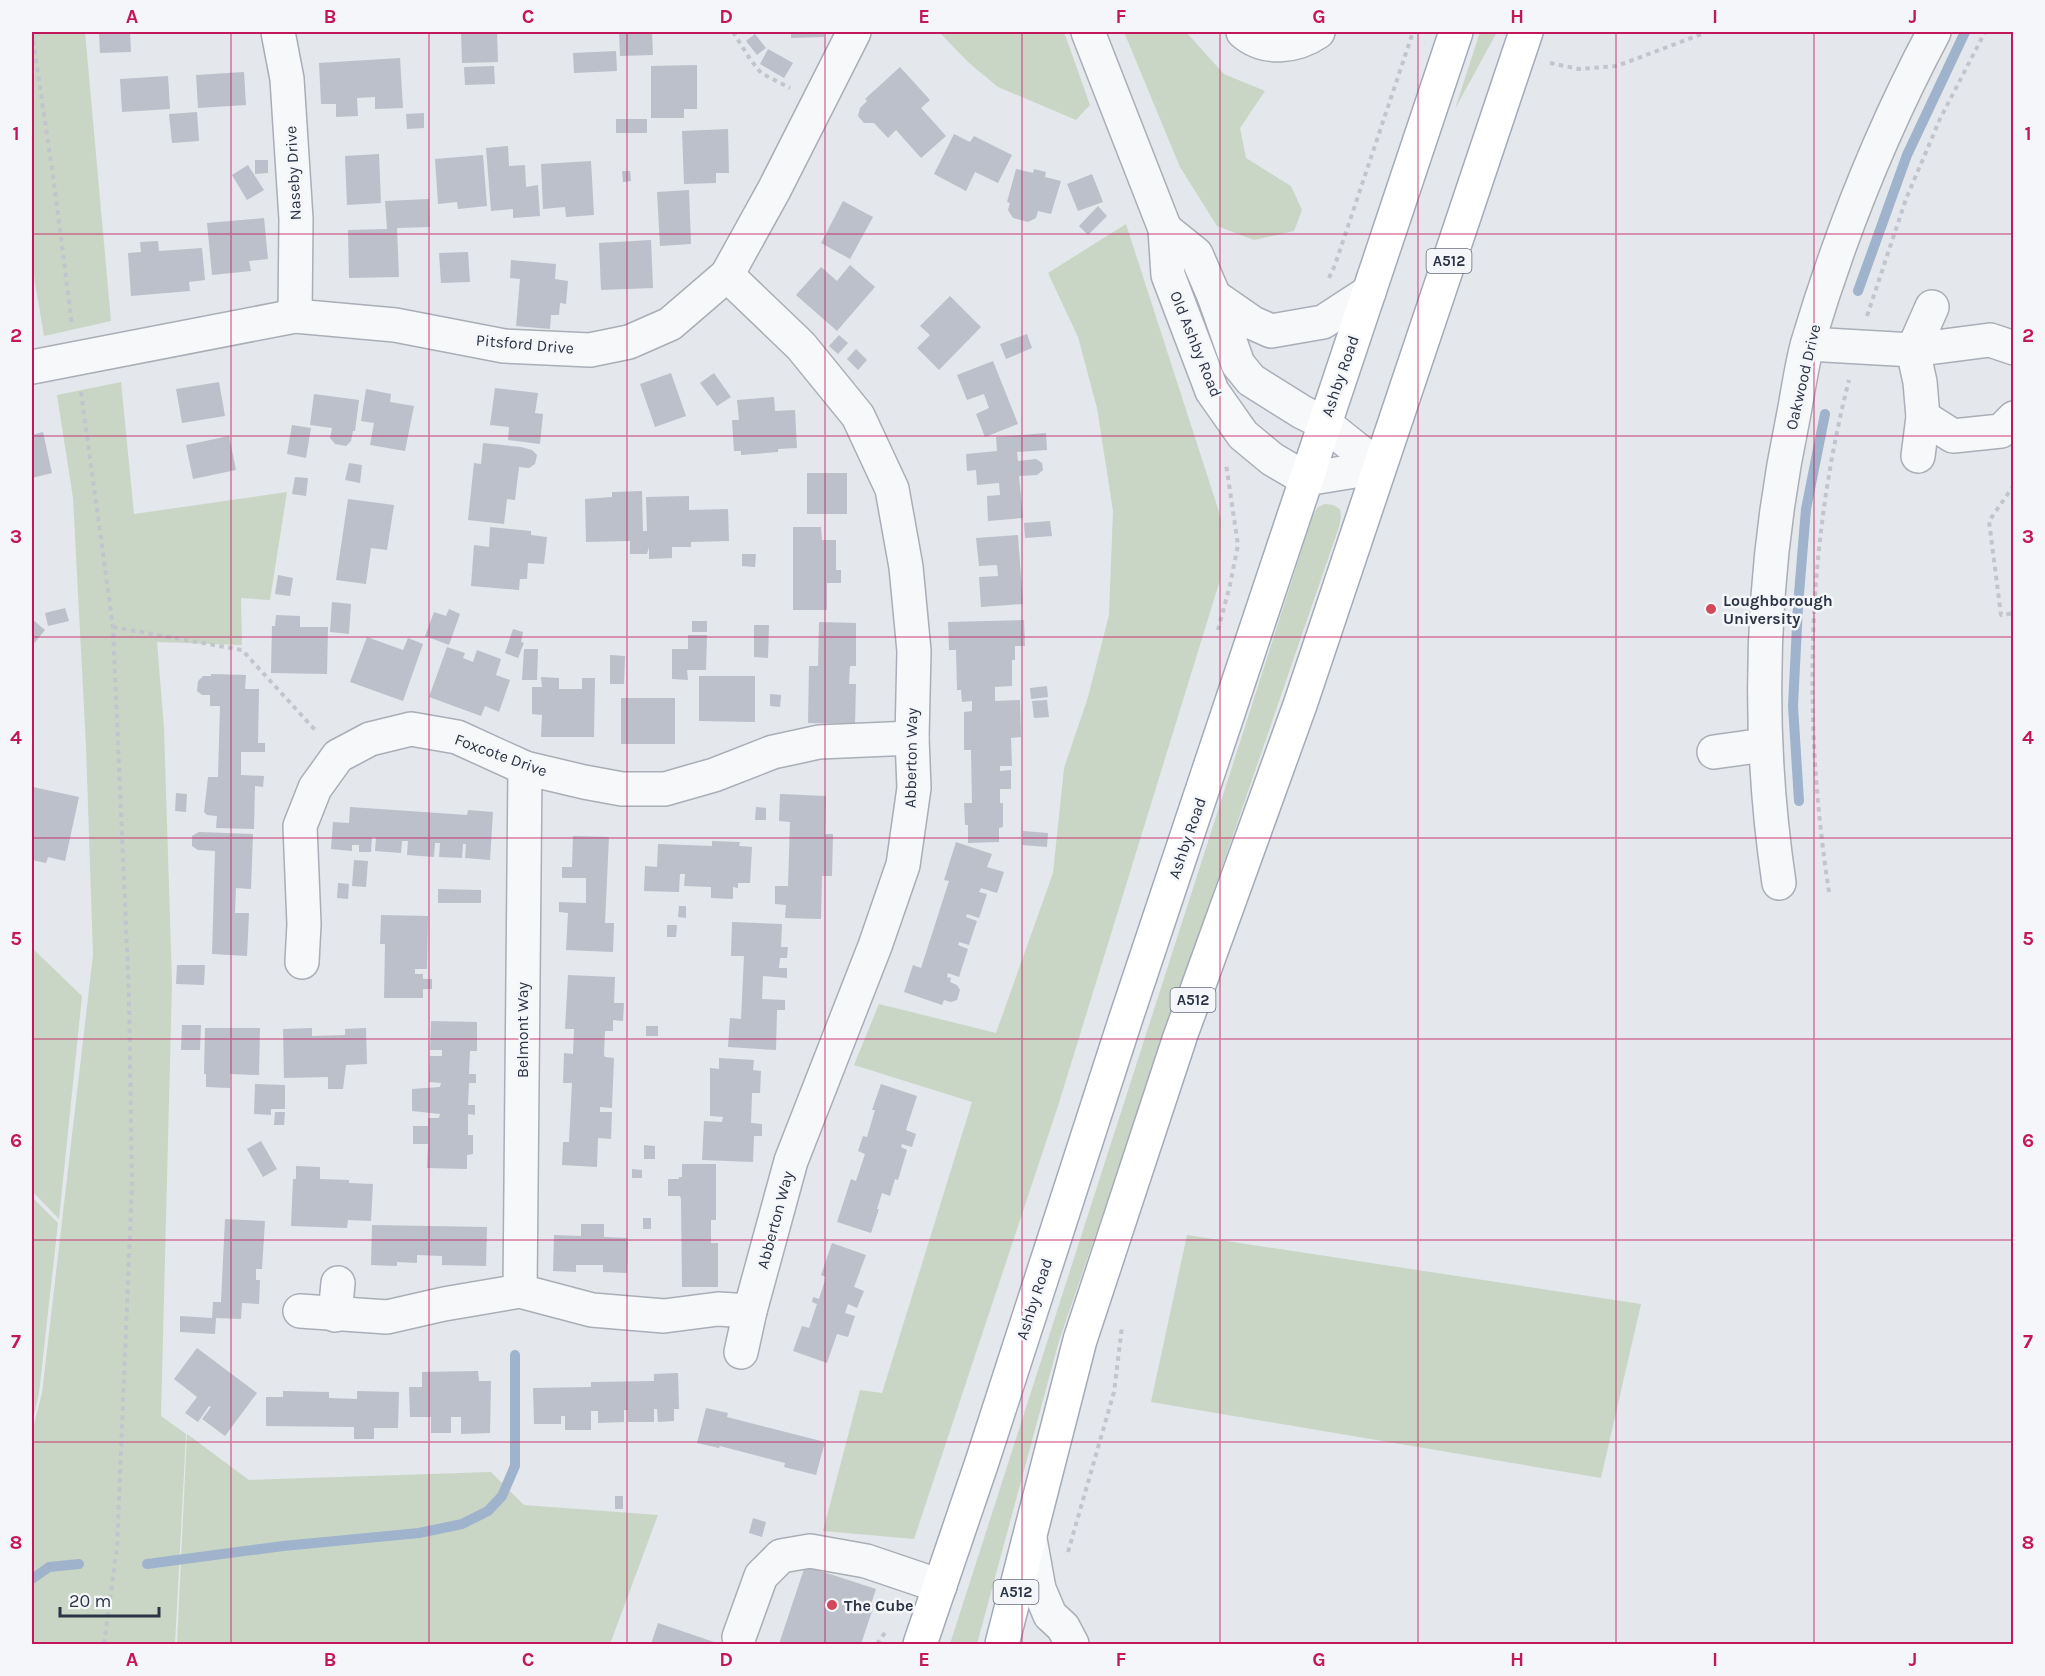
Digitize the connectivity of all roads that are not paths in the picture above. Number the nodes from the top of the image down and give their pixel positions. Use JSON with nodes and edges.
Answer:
{"nodes":[{"id":1,"x":278,"y":32,"type":"edge"},
{"id":2,"x":854,"y":32,"type":"edge"},
{"id":3,"x":1088,"y":32,"type":"edge"},
{"id":4,"x":1243,"y":32,"type":"edge"},
{"id":5,"x":1318,"y":32,"type":"edge"},
{"id":6,"x":1456,"y":32,"type":"edge"},
{"id":7,"x":1934,"y":32,"type":"edge"},
{"id":8,"x":1522,"y":43,"type":"edge"},
{"id":9,"x":1165,"y":229,"type":"junction"},
{"id":10,"x":727,"y":275,"type":"junction"},
{"id":11,"x":1369,"y":292,"type":"junction"},
{"id":12,"x":1214,"y":296,"type":"junction"},
{"id":13,"x":1932,"y":307,"type":"dead end"},
{"id":14,"x":295,"y":316,"type":"junction"},
{"id":15,"x":1808,"y":344,"type":"junction"},
{"id":16,"x":2013,"y":348,"type":"edge"},
{"id":17,"x":1913,"y":350,"type":"junction"},
{"id":18,"x":32,"y":367,"type":"edge"},
{"id":19,"x":1923,"y":417,"type":"junction"},
{"id":20,"x":2013,"y":418,"type":"edge"},
{"id":21,"x":1324,"y":423,"type":"junction"},
{"id":22,"x":1918,"y":456,"type":"dead end"},
{"id":23,"x":1379,"y":467,"type":"junction"},
{"id":24,"x":1306,"y":479,"type":"junction"},
{"id":25,"x":912,"y":738,"type":"junction"},
{"id":26,"x":1764,"y":745,"type":"junction"},
{"id":27,"x":1714,"y":752,"type":"dead end"},
{"id":28,"x":525,"y":768,"type":"junction"},
{"id":29,"x":1779,"y":883,"type":"dead end"},
{"id":30,"x":302,"y":962,"type":"dead end"},
{"id":31,"x":520,"y":1292,"type":"junction"},
{"id":32,"x":300,"y":1311,"type":"dead end"},
{"id":33,"x":750,"y":1311,"type":"junction"},
{"id":34,"x":741,"y":1352,"type":"dead end"},
{"id":35,"x":1030,"y":1539,"type":"junction"},
{"id":36,"x":940,"y":1586,"type":"junction"},
{"id":37,"x":739,"y":1637,"type":"dead end"},
{"id":38,"x":920,"y":1644,"type":"edge"},
{"id":39,"x":1002,"y":1644,"type":"edge"},
{"id":40,"x":1072,"y":1644,"type":"edge"}],
"edges":[{"from":1,"to":14,"type":"street","name":"Naseby Drive"},
{"from":2,"to":10,"type":"street","name":"Pitsford Drive"},
{"from":3,"to":9,"type":"street","name":"Old Ashby Road"},
{"from":4,"to":5,"type":"street"},
{"from":6,"to":11,"type":"main road","name":"Ashby Road"},
{"from":7,"to":15,"type":"street","name":"Oakwood Drive"},
{"from":8,"to":23,"type":"main road","number":"A512"},
{"from":9,"to":12,"type":"street","name":"Old Ashby Road"},
{"from":9,"to":24,"type":"street","name":"Old Ashby Road"},
{"from":10,"to":14,"type":"street","name":"Pitsford Drive"},
{"from":10,"to":25,"type":"street","name":"Abberton Way"},
{"from":11,"to":12,"type":"street"},
{"from":11,"to":21,"type":"main road","name":"Ashby Road"},
{"from":12,"to":21,"type":"street","name":"Old Ashby Road"},
{"from":13,"to":17,"type":"street"},
{"from":14,"to":18,"type":"street","name":"Pitsford Drive"},
{"from":15,"to":17,"type":"street"},
{"from":15,"to":26,"type":"street","name":"Oakwood Drive"},
{"from":16,"to":17,"type":"street"},
{"from":17,"to":19,"type":"street"},
{"from":19,"to":20,"type":"street"},
{"from":19,"to":22,"type":"street"},
{"from":21,"to":23,"type":"street","name":"Old Ashby Road"},
{"from":21,"to":24,"type":"main road","name":"Ashby Road"},
{"from":23,"to":24,"type":"street"},
{"from":23,"to":35,"type":"main road","number":"A512"},
{"from":24,"to":36,"type":"main road","name":"Ashby Road"},
{"from":25,"to":28,"type":"street","name":"Foxcote Drive"},
{"from":25,"to":33,"type":"street","name":"Abberton Way"},
{"from":26,"to":27,"type":"street"},
{"from":26,"to":29,"type":"street","name":"Oakwood Drive"},
{"from":28,"to":30,"type":"street","name":"Foxcote Drive"},
{"from":28,"to":31,"type":"street","name":"Belmont Way"},
{"from":31,"to":32,"type":"street"},
{"from":31,"to":33,"type":"street"},
{"from":33,"to":34,"type":"street","name":"Abberton Way"},
{"from":35,"to":39,"type":"main road","number":"A512"},
{"from":35,"to":40,"type":"street"},
{"from":36,"to":37,"type":"street"},
{"from":36,"to":38,"type":"main road","name":"Ashby Road"}]}
